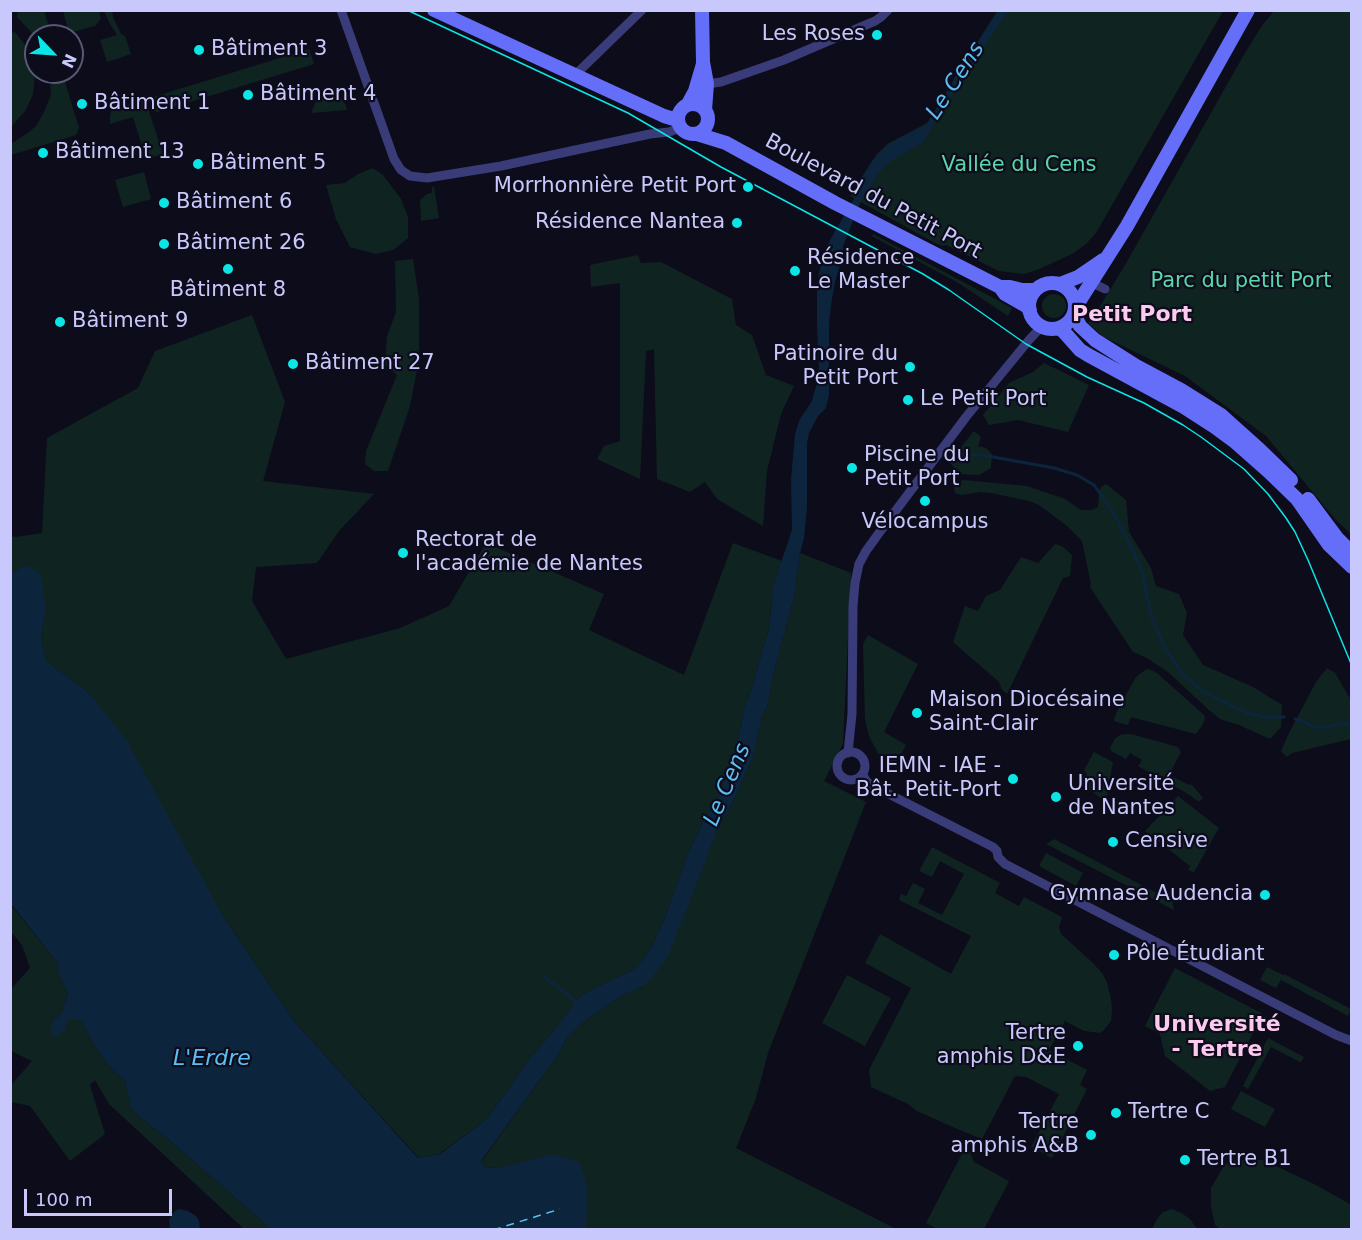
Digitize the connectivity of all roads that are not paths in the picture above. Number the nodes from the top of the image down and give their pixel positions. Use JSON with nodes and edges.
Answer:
{"nodes":[{"id":1,"x":434,"y":10,"type":"edge"},
{"id":2,"x":702,"y":10,"type":"edge"},
{"id":3,"x":888,"y":10,"type":"edge"},
{"id":4,"x":1248,"y":10,"type":"edge"},
{"id":5,"x":341,"y":11,"type":"edge"},
{"id":6,"x":636,"y":13,"type":"edge"},
{"id":7,"x":703,"y":62,"type":"junction"},
{"id":8,"x":575,"y":75,"type":"junction"},
{"id":9,"x":707,"y":84,"type":"junction"},
{"id":10,"x":688,"y":105,"type":"junction"},
{"id":11,"x":707,"y":114,"type":"junction"},
{"id":12,"x":679,"y":124,"type":"junction"},
{"id":13,"x":697,"y":134,"type":"junction"},
{"id":14,"x":726,"y":143,"type":"junction"},
{"id":15,"x":1107,"y":257,"type":"junction"},
{"id":16,"x":1092,"y":283,"type":"junction"},
{"id":17,"x":1060,"y":284,"type":"junction"},
{"id":18,"x":1000,"y":287,"type":"junction"},
{"id":19,"x":1105,"y":289,"type":"dead end"},
{"id":20,"x":1035,"y":290,"type":"junction"},
{"id":21,"x":1030,"y":310,"type":"junction"},
{"id":22,"x":1074,"y":311,"type":"junction"},
{"id":23,"x":1042,"y":326,"type":"junction"},
{"id":24,"x":1059,"y":328,"type":"junction"},
{"id":25,"x":1352,"y":554,"type":"edge"},
{"id":26,"x":1352,"y":567,"type":"edge"},
{"id":27,"x":848,"y":753,"type":"junction"},
{"id":28,"x":862,"y":774,"type":"junction"},
{"id":29,"x":1352,"y":1041,"type":"edge"}],
"edges":[{"from":1,"to":8,"type":"main road"},
{"from":2,"to":7,"type":"main road"},
{"from":3,"to":9,"type":"street"},
{"from":4,"to":15,"type":"main road"},
{"from":5,"to":12,"type":"street"},
{"from":6,"to":8,"type":"street"},
{"from":7,"to":9,"type":"main road"},
{"from":7,"to":10,"type":"main road"},
{"from":8,"to":12,"type":"main road"},
{"from":9,"to":11,"type":"main road"},
{"from":10,"to":11,"type":"main road"},
{"from":10,"to":12,"type":"main road"},
{"from":11,"to":13,"type":"main road"},
{"from":11,"to":14,"type":"main road","name":"Boulevard du Petit Port"},
{"from":12,"to":13,"type":"main road"},
{"from":13,"to":14,"type":"main road","name":"Boulevard du Petit Port"},
{"from":14,"to":18,"type":"main road","name":"Boulevard du Petit Port"},
{"from":15,"to":16,"type":"main road"},
{"from":15,"to":17,"type":"main road"},
{"from":16,"to":19,"type":"street"},
{"from":16,"to":22,"type":"main road"},
{"from":17,"to":20,"type":"main road"},
{"from":17,"to":22,"type":"main road"},
{"from":18,"to":20,"type":"main road","name":"Boulevard du Petit Port"},
{"from":18,"to":21,"type":"main road","name":"Boulevard du Petit Port"},
{"from":20,"to":21,"type":"main road"},
{"from":21,"to":23,"type":"main road"},
{"from":22,"to":24,"type":"main road"},
{"from":22,"to":25,"type":"main road"},
{"from":23,"to":24,"type":"main road"},
{"from":23,"to":27,"type":"street"},
{"from":24,"to":26,"type":"main road"},
{"from":27,"to":28,"type":"street"},
{"from":27,"to":28,"type":"street"},
{"from":28,"to":29,"type":"street"}]}
